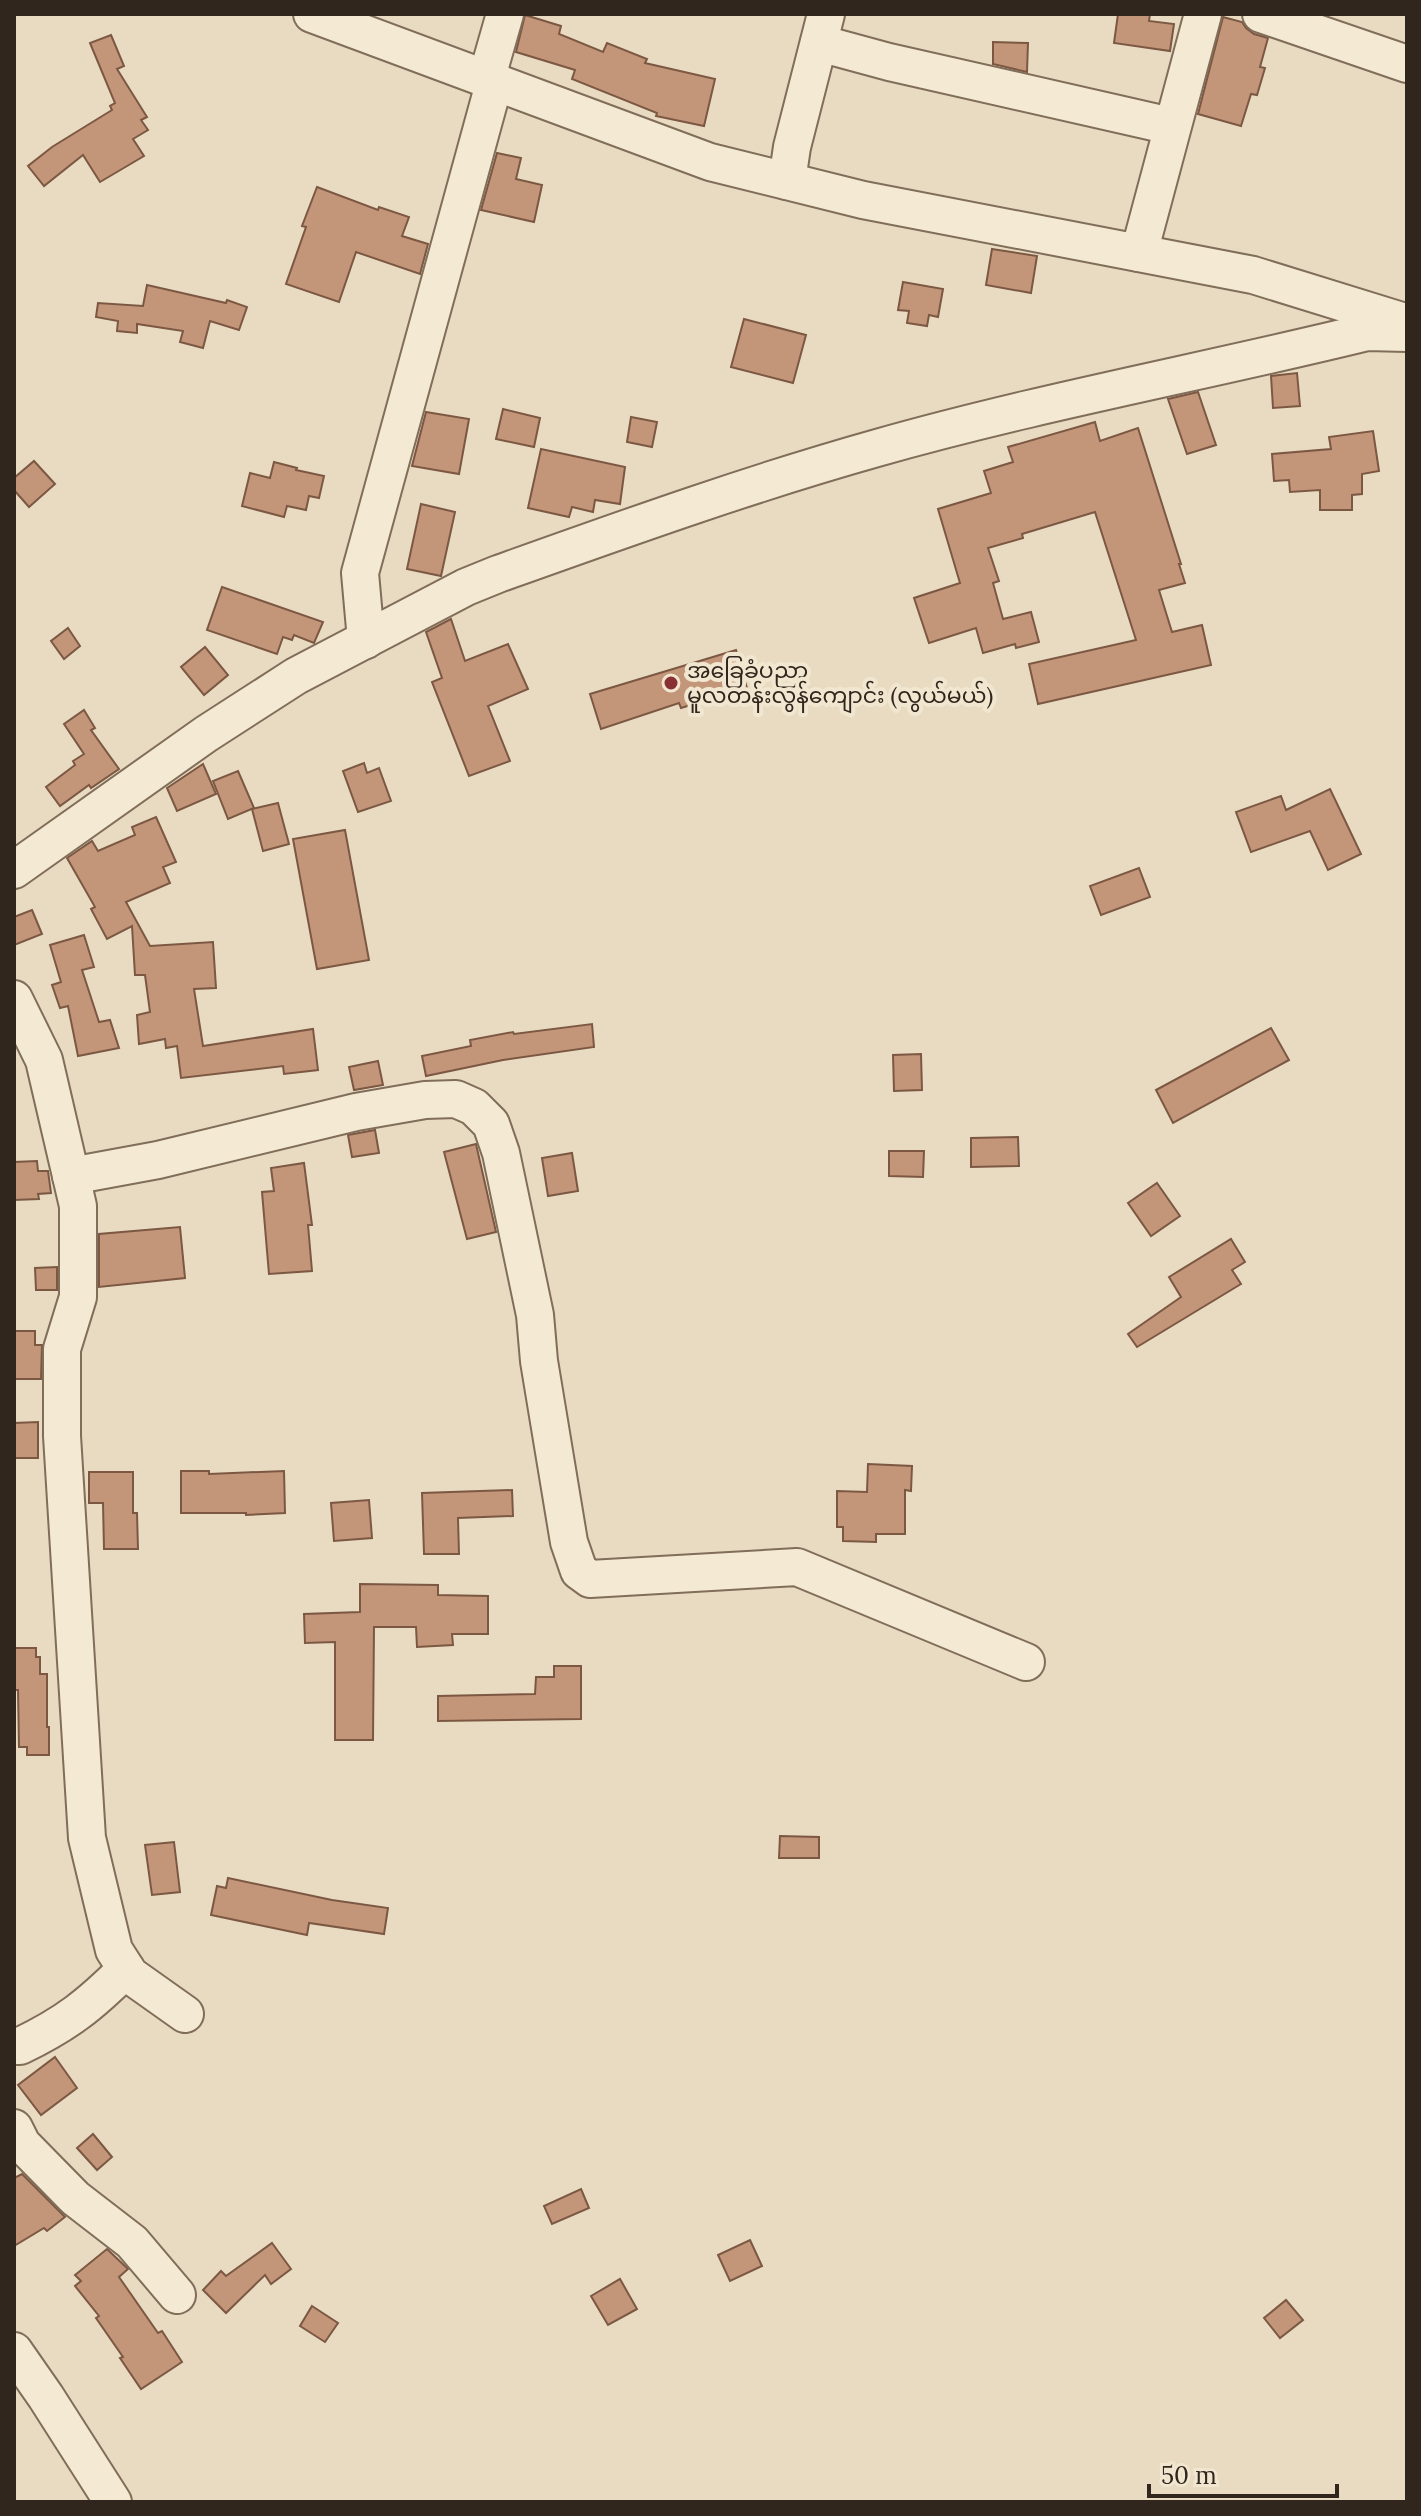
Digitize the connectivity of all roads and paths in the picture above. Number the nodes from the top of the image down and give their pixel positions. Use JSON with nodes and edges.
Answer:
{"nodes":[{"id":1,"x":312,"y":14,"type":"edge"},
{"id":2,"x":505,"y":14,"type":"edge"},
{"id":3,"x":1203,"y":14,"type":"edge"},
{"id":4,"x":1261,"y":14,"type":"edge"},
{"id":5,"x":822,"y":29,"type":"edge"},
{"id":6,"x":1407,"y":64,"type":"edge"},
{"id":7,"x":491,"y":79,"type":"junction"},
{"id":8,"x":1171,"y":126,"type":"junction"},
{"id":9,"x":787,"y":181,"type":"junction"},
{"id":10,"x":1139,"y":253,"type":"junction"},
{"id":11,"x":1331,"y":300,"type":"junction"},
{"id":12,"x":1407,"y":323,"type":"edge"},
{"id":13,"x":1407,"y":333,"type":"edge"},
{"id":14,"x":1331,"y":341,"type":"junction"},
{"id":15,"x":366,"y":640,"type":"junction"},
{"id":16,"x":14,"y":870,"type":"edge"},
{"id":17,"x":14,"y":999,"type":"edge"},
{"id":18,"x":71,"y":1176,"type":"junction"},
{"id":19,"x":1026,"y":1662,"type":"dead end"},
{"id":20,"x":126,"y":1969,"type":"junction"},
{"id":21,"x":185,"y":2014,"type":"dead end"},
{"id":22,"x":14,"y":2046,"type":"edge"},
{"id":23,"x":14,"y":2128,"type":"edge"},
{"id":24,"x":177,"y":2295,"type":"dead end"},
{"id":25,"x":14,"y":2351,"type":"edge"},
{"id":26,"x":113,"y":2502,"type":"edge"}],
"edges":[{"from":1,"to":7,"type":"street"},
{"from":2,"to":7,"type":"street"},
{"from":3,"to":8,"type":"street"},
{"from":4,"to":6,"type":"street"},
{"from":5,"to":8,"type":"street"},
{"from":5,"to":9,"type":"street"},
{"from":7,"to":9,"type":"street"},
{"from":7,"to":15,"type":"street"},
{"from":8,"to":10,"type":"street"},
{"from":9,"to":10,"type":"street"},
{"from":10,"to":11,"type":"street"},
{"from":11,"to":12,"type":"street"},
{"from":11,"to":14,"type":"street"},
{"from":13,"to":14,"type":"street"},
{"from":14,"to":15,"type":"street"},
{"from":15,"to":16,"type":"street"},
{"from":17,"to":18,"type":"street"},
{"from":18,"to":19,"type":"street"},
{"from":18,"to":20,"type":"street"},
{"from":20,"to":21,"type":"street"},
{"from":20,"to":22,"type":"street"},
{"from":23,"to":24,"type":"street"},
{"from":25,"to":26,"type":"street"}]}
